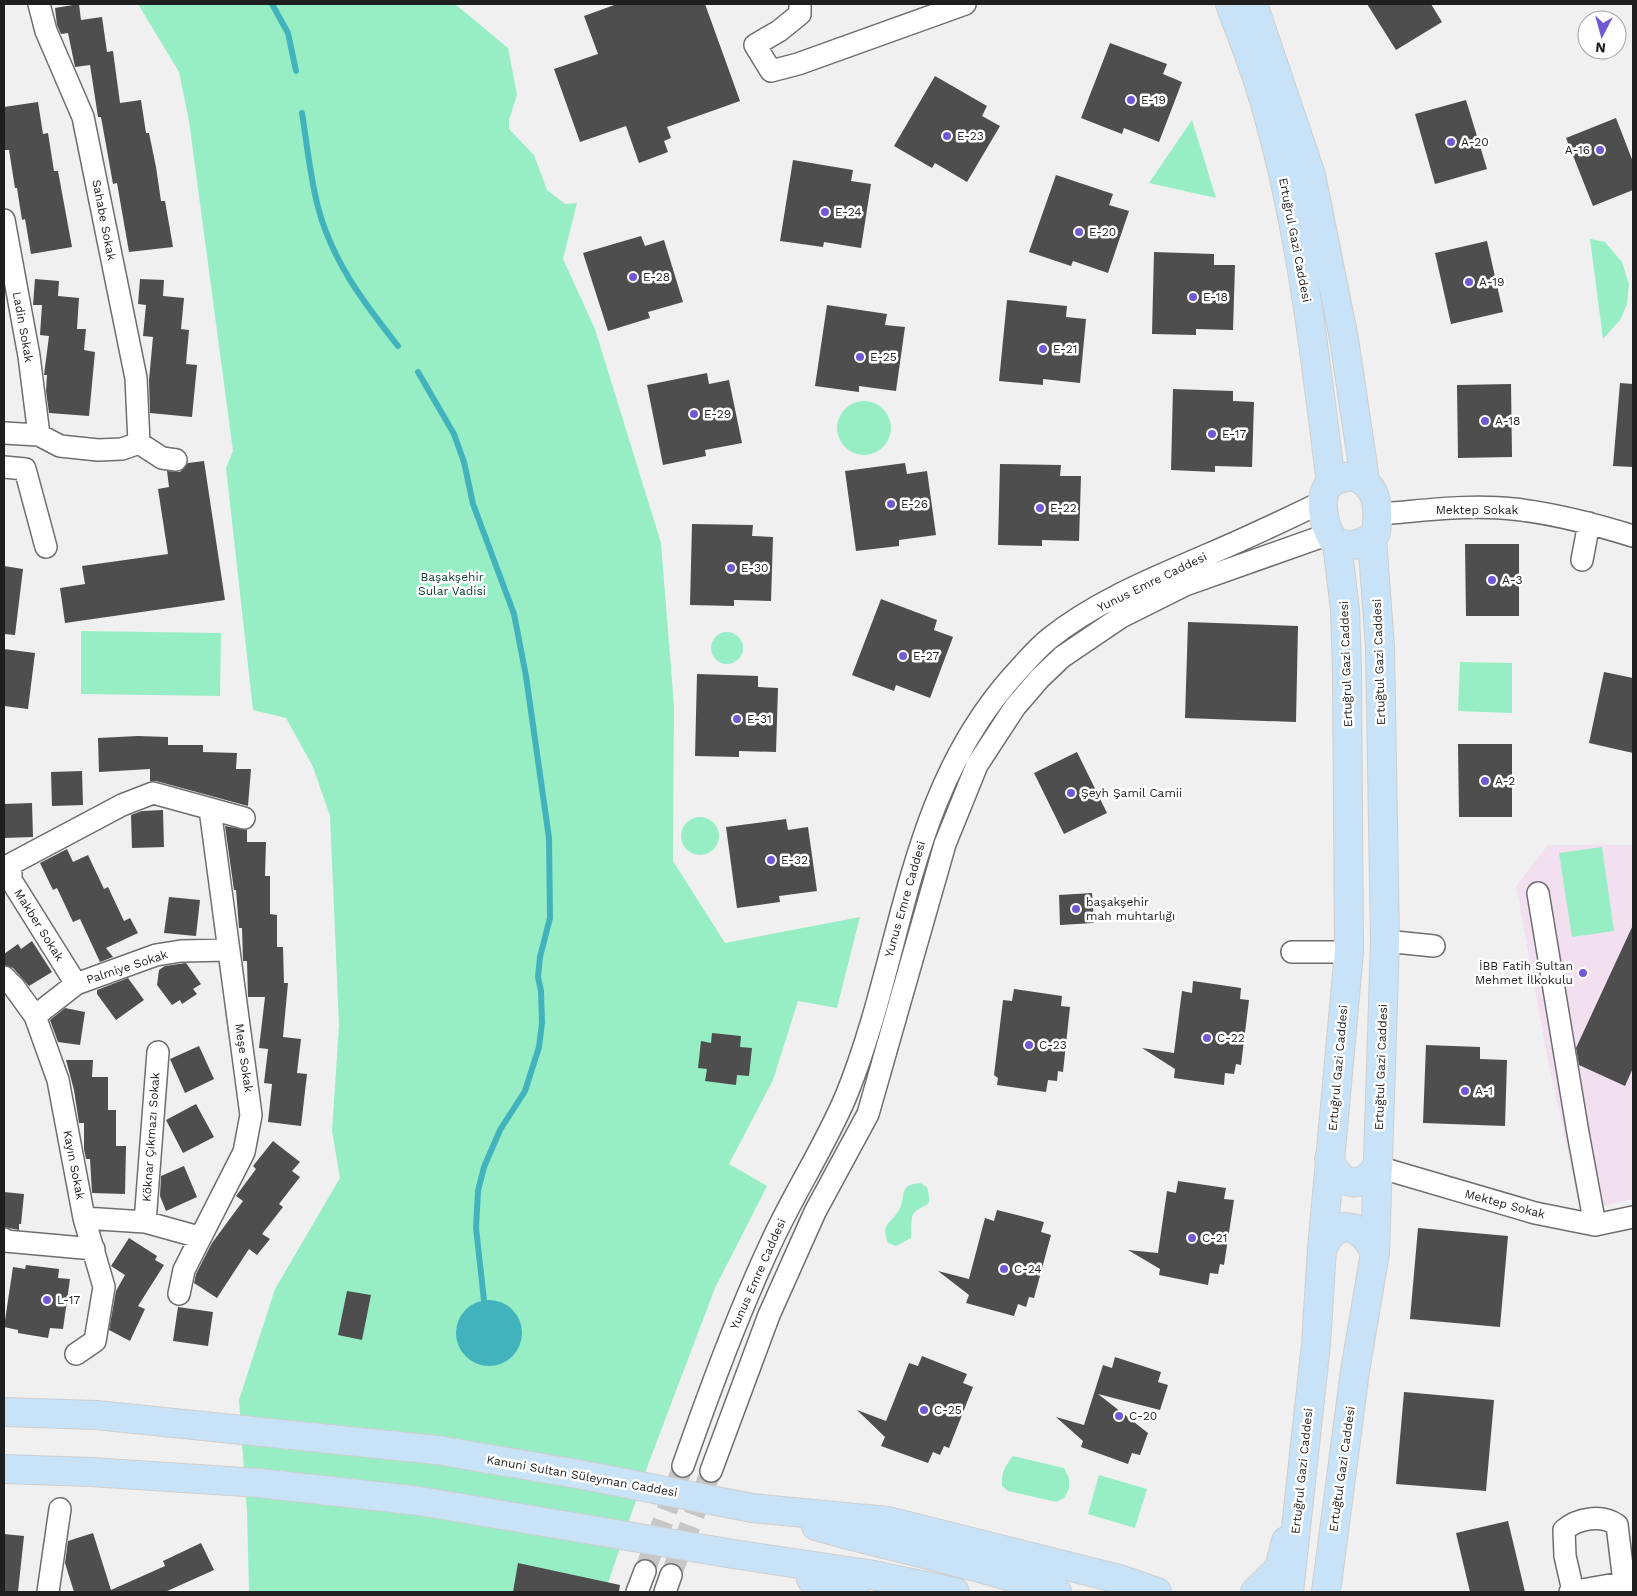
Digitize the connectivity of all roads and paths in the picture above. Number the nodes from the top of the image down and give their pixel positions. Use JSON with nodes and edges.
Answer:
{"nodes":[{"id":1,"x":39,"y":4,"type":"edge"},
{"id":2,"x":800,"y":4,"type":"edge"},
{"id":3,"x":965,"y":4,"type":"edge"},
{"id":4,"x":1230,"y":4,"type":"edge"},
{"id":5,"x":1253,"y":4,"type":"edge"},
{"id":6,"x":4,"y":220,"type":"edge"},
{"id":7,"x":13,"y":318,"type":"edge"},
{"id":8,"x":4,"y":432,"type":"edge"},
{"id":9,"x":39,"y":436,"type":"junction"},
{"id":10,"x":139,"y":443,"type":"junction"},
{"id":11,"x":176,"y":460,"type":"dead end"},
{"id":12,"x":4,"y":467,"type":"edge"},
{"id":13,"x":1365,"y":480,"type":"junction"},
{"id":14,"x":1327,"y":492,"type":"junction"},
{"id":15,"x":1589,"y":523,"type":"junction"},
{"id":16,"x":1375,"y":526,"type":"junction"},
{"id":17,"x":1633,"y":536,"type":"edge"},
{"id":18,"x":1333,"y":538,"type":"junction"},
{"id":19,"x":46,"y":547,"type":"dead end"},
{"id":20,"x":1582,"y":560,"type":"dead end"},
{"id":21,"x":210,"y":809,"type":"junction"},
{"id":22,"x":244,"y":818,"type":"dead end"},
{"id":23,"x":1538,"y":893,"type":"dead end"},
{"id":24,"x":1384,"y":941,"type":"junction"},
{"id":25,"x":1434,"y":946,"type":"dead end"},
{"id":26,"x":229,"y":950,"type":"junction"},
{"id":27,"x":1292,"y":952,"type":"dead end"},
{"id":28,"x":1349,"y":952,"type":"junction"},
{"id":29,"x":4,"y":977,"type":"edge"},
{"id":30,"x":76,"y":984,"type":"junction"},
{"id":31,"x":35,"y":1016,"type":"junction"},
{"id":32,"x":158,"y":1052,"type":"dead end"},
{"id":33,"x":1329,"y":1158,"type":"junction"},
{"id":34,"x":1378,"y":1167,"type":"junction"},
{"id":35,"x":84,"y":1218,"type":"junction"},
{"id":36,"x":1633,"y":1218,"type":"edge"},
{"id":37,"x":145,"y":1222,"type":"junction"},
{"id":38,"x":1595,"y":1225,"type":"junction"},
{"id":39,"x":199,"y":1238,"type":"junction"},
{"id":40,"x":4,"y":1239,"type":"edge"},
{"id":41,"x":94,"y":1249,"type":"junction"},
{"id":42,"x":1322,"y":1249,"type":"junction"},
{"id":43,"x":1375,"y":1253,"type":"junction"},
{"id":44,"x":179,"y":1294,"type":"dead end"},
{"id":45,"x":76,"y":1354,"type":"dead end"},
{"id":46,"x":4,"y":1412,"type":"edge"},
{"id":47,"x":683,"y":1466,"type":"tunnel mouth"},
{"id":48,"x":4,"y":1469,"type":"edge"},
{"id":49,"x":711,"y":1471,"type":"tunnel mouth"},
{"id":50,"x":1300,"y":1489,"type":"junction"},
{"id":51,"x":752,"y":1508,"type":"junction"},
{"id":52,"x":60,"y":1509,"type":"dead end"},
{"id":53,"x":733,"y":1554,"type":"junction"},
{"id":54,"x":1330,"y":1558,"type":"junction"},
{"id":55,"x":645,"y":1571,"type":"tunnel mouth"},
{"id":56,"x":1629,"y":1581,"type":"edge"},
{"id":57,"x":48,"y":1592,"type":"edge"},
{"id":58,"x":638,"y":1592,"type":"edge"},
{"id":59,"x":854,"y":1592,"type":"edge"},
{"id":60,"x":955,"y":1592,"type":"edge"},
{"id":61,"x":1057,"y":1592,"type":"edge"},
{"id":62,"x":1157,"y":1592,"type":"edge"},
{"id":63,"x":1255,"y":1592,"type":"edge"},
{"id":64,"x":1289,"y":1592,"type":"edge"},
{"id":65,"x":1326,"y":1592,"type":"edge"},
{"id":66,"x":1339,"y":1592,"type":"edge"},
{"id":67,"x":1572,"y":1592,"type":"edge"}],
"edges":[{"from":1,"to":10,"type":"street","name":"Sahabe Sokak"},
{"from":2,"to":3,"type":"street"},
{"from":4,"to":14,"type":"main road","name":"Ertuğrul Gazi Caddesi"},
{"from":5,"to":13,"type":"main road"},
{"from":6,"to":7,"type":"street","name":"Ladin Sokak"},
{"from":7,"to":9,"type":"street","name":"Ladin Sokak"},
{"from":8,"to":9,"type":"street"},
{"from":9,"to":10,"type":"street"},
{"from":10,"to":11,"type":"street"},
{"from":12,"to":19,"type":"street"},
{"from":13,"to":14,"type":"main road"},
{"from":13,"to":16,"type":"main road"},
{"from":14,"to":18,"type":"main road"},
{"from":14,"to":47,"type":"street","name":"Yunus Emre Caddesi"},
{"from":15,"to":16,"type":"street","name":"Mektep Sokak"},
{"from":15,"to":17,"type":"street","name":"Mektep Sokak"},
{"from":15,"to":20,"type":"street"},
{"from":16,"to":18,"type":"main road"},
{"from":16,"to":24,"type":"main road","name":"Ertuğtul Gazi Caddesi"},
{"from":18,"to":28,"type":"main road","name":"Ertuğrul Gazi Caddesi"},
{"from":18,"to":49,"type":"street","name":"Yunus Emre Caddesi"},
{"from":21,"to":22,"type":"street"},
{"from":21,"to":26,"type":"street","name":"Meşe Sokak"},
{"from":21,"to":30,"type":"street","name":"Makber Sokak"},
{"from":23,"to":38,"type":"street"},
{"from":24,"to":25,"type":"street"},
{"from":24,"to":34,"type":"main road","name":"Ertuğtul Gazi Caddesi"},
{"from":26,"to":30,"type":"street","name":"Palmiye Sokak"},
{"from":26,"to":39,"type":"street","name":"Meşe Sokak"},
{"from":27,"to":28,"type":"street"},
{"from":28,"to":33,"type":"main road","name":"Ertuğrul Gazi Caddesi"},
{"from":29,"to":31,"type":"street","name":"Kayın Sokak"},
{"from":30,"to":31,"type":"street","name":"Palmiye Sokak"},
{"from":31,"to":35,"type":"street","name":"Kayın Sokak"},
{"from":32,"to":37,"type":"street","name":"Köknar Çıkmazı Sokak"},
{"from":33,"to":34,"type":"main road"},
{"from":33,"to":42,"type":"main road","name":"Ertuğrul Gazi Caddesi"},
{"from":34,"to":38,"type":"street","name":"Mektep Sokak"},
{"from":34,"to":43,"type":"main road","name":"Ertuğtul Gazi Caddesi"},
{"from":35,"to":37,"type":"street"},
{"from":35,"to":41,"type":"street","name":"Kayın Sokak"},
{"from":36,"to":38,"type":"street","name":"Mektep Sokak"},
{"from":37,"to":39,"type":"street"},
{"from":39,"to":44,"type":"street","name":"Meşe Sokak"},
{"from":40,"to":41,"type":"street"},
{"from":41,"to":45,"type":"street","name":"Kayın Sokak"},
{"from":42,"to":43,"type":"main road"},
{"from":42,"to":50,"type":"main road","name":"Ertuğrul Gazi Caddesi"},
{"from":43,"to":54,"type":"main road","name":"Ertuğtul Gazi Caddesi"},
{"from":46,"to":51,"type":"main road","name":"Kanuni Sultan Süleyman Caddesi","bridge":true},
{"from":48,"to":53,"type":"main road","bridge":true},
{"from":50,"to":63,"type":"main road"},
{"from":50,"to":64,"type":"main road","name":"Ertuğrul Gazi Caddesi"},
{"from":51,"to":61,"type":"main road","name":"Kanuni Sultan Süleyman Caddesi"},
{"from":51,"to":62,"type":"main road"},
{"from":52,"to":57,"type":"street"},
{"from":53,"to":59,"type":"main road"},
{"from":53,"to":60,"type":"main road"},
{"from":54,"to":65,"type":"main road","name":"Ertuğtul Gazi Caddesi"},
{"from":54,"to":66,"type":"main road"},
{"from":55,"to":58,"type":"street"},
{"from":56,"to":67,"type":"street"},
{"from":56,"to":67,"type":"street"}]}
